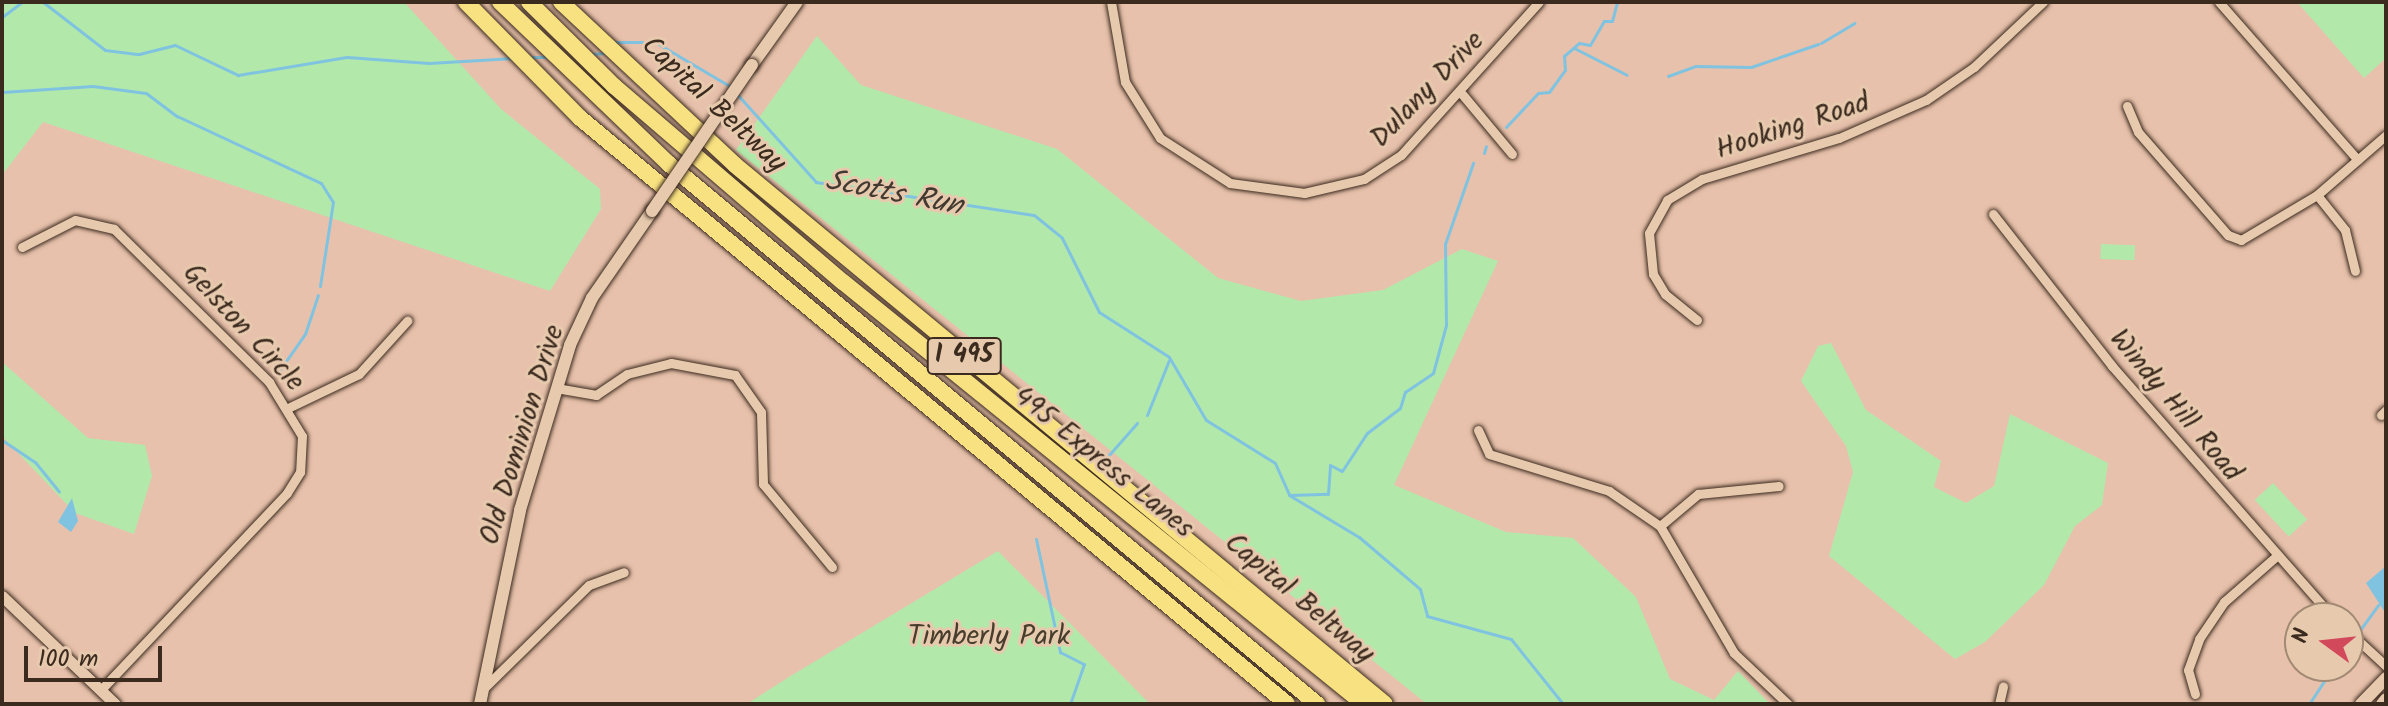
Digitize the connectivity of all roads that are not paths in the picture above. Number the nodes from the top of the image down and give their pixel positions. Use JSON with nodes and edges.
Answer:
{"nodes":[{"id":1,"x":466,"y":2,"type":"edge"},
{"id":2,"x":500,"y":2,"type":"edge"},
{"id":3,"x":529,"y":2,"type":"edge"},
{"id":4,"x":561,"y":2,"type":"edge"},
{"id":5,"x":797,"y":2,"type":"edge"},
{"id":6,"x":1111,"y":2,"type":"edge"},
{"id":7,"x":1539,"y":2,"type":"edge"},
{"id":8,"x":2043,"y":2,"type":"edge"},
{"id":9,"x":2219,"y":2,"type":"edge"},
{"id":10,"x":1462,"y":94,"type":"junction"},
{"id":11,"x":2127,"y":106,"type":"dead end"},
{"id":12,"x":2386,"y":135,"type":"edge"},
{"id":13,"x":1512,"y":154,"type":"dead end"},
{"id":14,"x":2358,"y":160,"type":"junction"},
{"id":15,"x":2317,"y":195,"type":"junction"},
{"id":16,"x":1993,"y":214,"type":"dead end"},
{"id":17,"x":22,"y":247,"type":"dead end"},
{"id":18,"x":2355,"y":271,"type":"dead end"},
{"id":19,"x":1697,"y":320,"type":"dead end"},
{"id":20,"x":407,"y":321,"type":"dead end"},
{"id":21,"x":556,"y":388,"type":"junction"},
{"id":22,"x":290,"y":407,"type":"junction"},
{"id":23,"x":1478,"y":430,"type":"dead end"},
{"id":24,"x":1779,"y":486,"type":"dead end"},
{"id":25,"x":1660,"y":526,"type":"junction"},
{"id":26,"x":2274,"y":558,"type":"junction"},
{"id":27,"x":832,"y":567,"type":"dead end"},
{"id":28,"x":624,"y":572,"type":"dead end"},
{"id":29,"x":2,"y":596,"type":"edge"},
{"id":30,"x":2317,"y":602,"type":"edge"},
{"id":31,"x":2364,"y":646,"type":"edge"},
{"id":32,"x":2386,"y":666,"type":"edge"},
{"id":33,"x":2386,"y":678,"type":"edge"},
{"id":34,"x":2003,"y":686,"type":"dead end"},
{"id":35,"x":483,"y":689,"type":"junction"},
{"id":36,"x":101,"y":690,"type":"junction"},
{"id":37,"x":2195,"y":694,"type":"dead end"},
{"id":38,"x":2386,"y":699,"type":"edge"},
{"id":39,"x":115,"y":704,"type":"edge"},
{"id":40,"x":480,"y":704,"type":"edge"},
{"id":41,"x":1287,"y":704,"type":"edge"},
{"id":42,"x":1317,"y":704,"type":"edge"},
{"id":43,"x":1364,"y":704,"type":"edge"},
{"id":44,"x":1385,"y":704,"type":"edge"},
{"id":45,"x":1788,"y":704,"type":"edge"},
{"id":46,"x":1999,"y":704,"type":"edge"},
{"id":47,"x":2361,"y":704,"type":"edge"},
{"id":48,"x":2382,"y":704,"type":"edge"}],
"edges":[{"from":1,"to":41,"type":"highway","number":"I 495"},
{"from":2,"to":42,"type":"highway","name":"495 Express Lanes"},
{"from":3,"to":43,"type":"highway","name":"495 Express Lanes"},
{"from":4,"to":44,"type":"highway","name":"Capital Beltway","number":"I 495"},
{"from":5,"to":21,"type":"main road","name":"Old Dominion Drive","bridge":true},
{"from":6,"to":10,"type":"street","name":"Dulany Drive"},
{"from":7,"to":10,"type":"street","name":"Dulany Drive"},
{"from":8,"to":19,"type":"street","name":"Hooking Road"},
{"from":9,"to":14,"type":"street"},
{"from":10,"to":13,"type":"street"},
{"from":11,"to":15,"type":"street"},
{"from":12,"to":14,"type":"street"},
{"from":14,"to":15,"type":"street"},
{"from":15,"to":18,"type":"street"},
{"from":16,"to":26,"type":"street","name":"Windy Hill Road"},
{"from":17,"to":22,"type":"street","name":"Gelston Circle"},
{"from":20,"to":22,"type":"street"},
{"from":21,"to":27,"type":"street"},
{"from":21,"to":35,"type":"main road","name":"Old Dominion Drive"},
{"from":22,"to":36,"type":"street","name":"Gelston Circle"},
{"from":23,"to":25,"type":"street"},
{"from":24,"to":25,"type":"street"},
{"from":25,"to":45,"type":"street"},
{"from":26,"to":30,"type":"street","name":"Windy Hill Road"},
{"from":26,"to":37,"type":"street"},
{"from":28,"to":35,"type":"street"},
{"from":29,"to":36,"type":"street"},
{"from":31,"to":32,"type":"street"},
{"from":33,"to":47,"type":"main road"},
{"from":34,"to":46,"type":"street"},
{"from":35,"to":40,"type":"main road","name":"Old Dominion Drive"},
{"from":36,"to":39,"type":"street"},
{"from":38,"to":48,"type":"main road"}]}
